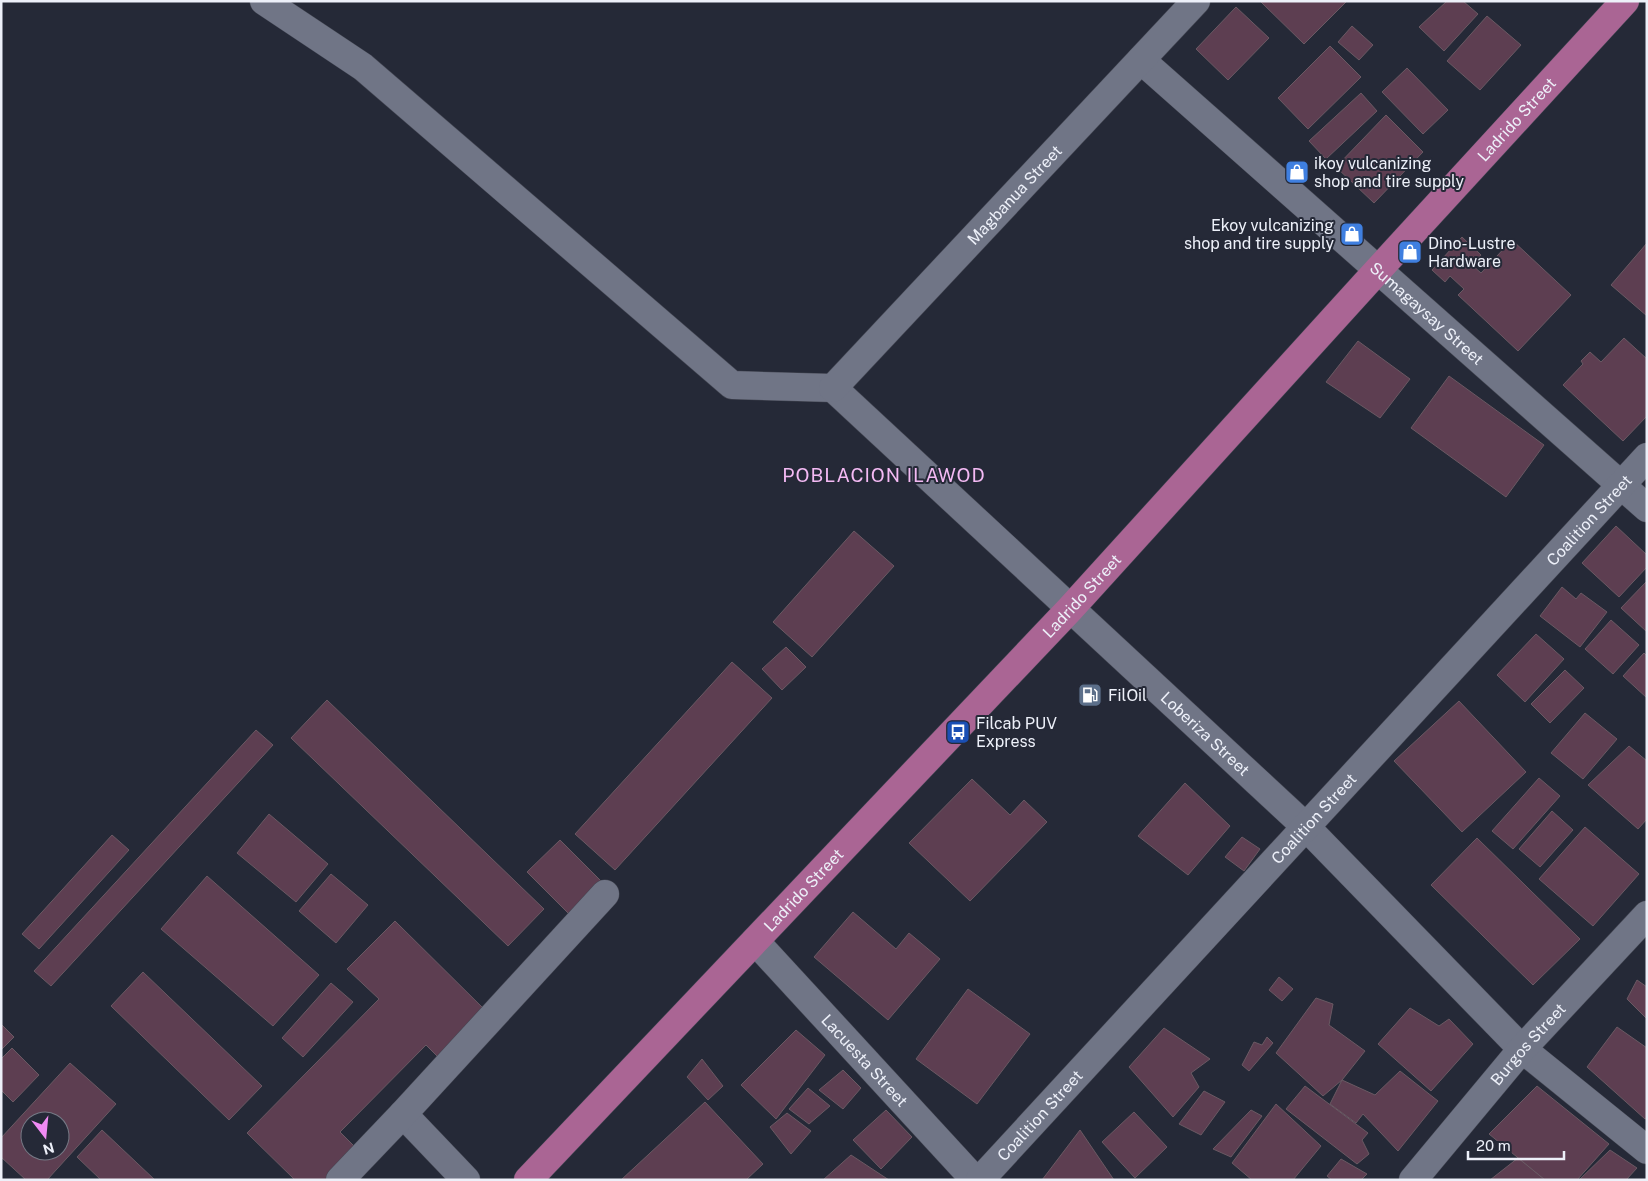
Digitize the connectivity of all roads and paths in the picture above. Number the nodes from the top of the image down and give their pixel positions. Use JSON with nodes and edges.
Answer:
{"nodes":[{"id":1,"x":264,"y":1,"type":"edge"},
{"id":2,"x":1196,"y":1,"type":"edge"},
{"id":3,"x":1625,"y":1,"type":"edge"},
{"id":4,"x":1141,"y":60,"type":"junction"},
{"id":5,"x":1378,"y":270,"type":"junction"},
{"id":6,"x":833,"y":388,"type":"junction"},
{"id":7,"x":1647,"y":457,"type":"edge"},
{"id":8,"x":1621,"y":485,"type":"junction"},
{"id":9,"x":1647,"y":508,"type":"edge"},
{"id":10,"x":1070,"y":609,"type":"junction"},
{"id":11,"x":1306,"y":828,"type":"junction"},
{"id":12,"x":605,"y":894,"type":"dead end"},
{"id":13,"x":1647,"y":915,"type":"edge"},
{"id":14,"x":755,"y":941,"type":"junction"},
{"id":15,"x":1522,"y":1049,"type":"junction"},
{"id":16,"x":403,"y":1114,"type":"junction"},
{"id":17,"x":1647,"y":1150,"type":"edge"},
{"id":18,"x":340,"y":1180,"type":"edge"},
{"id":19,"x":466,"y":1180,"type":"edge"},
{"id":20,"x":528,"y":1180,"type":"edge"},
{"id":21,"x":975,"y":1180,"type":"edge"},
{"id":22,"x":980,"y":1180,"type":"edge"},
{"id":23,"x":1413,"y":1180,"type":"edge"}],
"edges":[{"from":1,"to":6,"type":"street"},
{"from":2,"to":4,"type":"street","name":"Magbanua Street"},
{"from":3,"to":5,"type":"main road","name":"Ladrido Street"},
{"from":4,"to":5,"type":"street","name":"Sumagaysay Street"},
{"from":4,"to":6,"type":"street","name":"Magbanua Street"},
{"from":5,"to":8,"type":"street","name":"Sumagaysay Street"},
{"from":5,"to":10,"type":"main road","name":"Ladrido Street"},
{"from":6,"to":10,"type":"street","name":"Loberiza Street"},
{"from":7,"to":8,"type":"street","name":"Coalition Street"},
{"from":8,"to":9,"type":"street","name":"Sumagaysay Street"},
{"from":8,"to":11,"type":"street","name":"Coalition Street"},
{"from":10,"to":11,"type":"street","name":"Loberiza Street"},
{"from":10,"to":14,"type":"main road","name":"Ladrido Street"},
{"from":11,"to":15,"type":"street","name":"Loberiza Street"},
{"from":11,"to":22,"type":"street","name":"Coalition Street"},
{"from":12,"to":16,"type":"street"},
{"from":13,"to":15,"type":"street","name":"Burgos Street"},
{"from":14,"to":20,"type":"main road","name":"Ladrido Street"},
{"from":14,"to":21,"type":"street","name":"Lacuesta Street"},
{"from":15,"to":17,"type":"street","name":"Loberiza Street"},
{"from":15,"to":23,"type":"street","name":"Burgos Street"},
{"from":16,"to":18,"type":"street"},
{"from":16,"to":19,"type":"street"}]}
